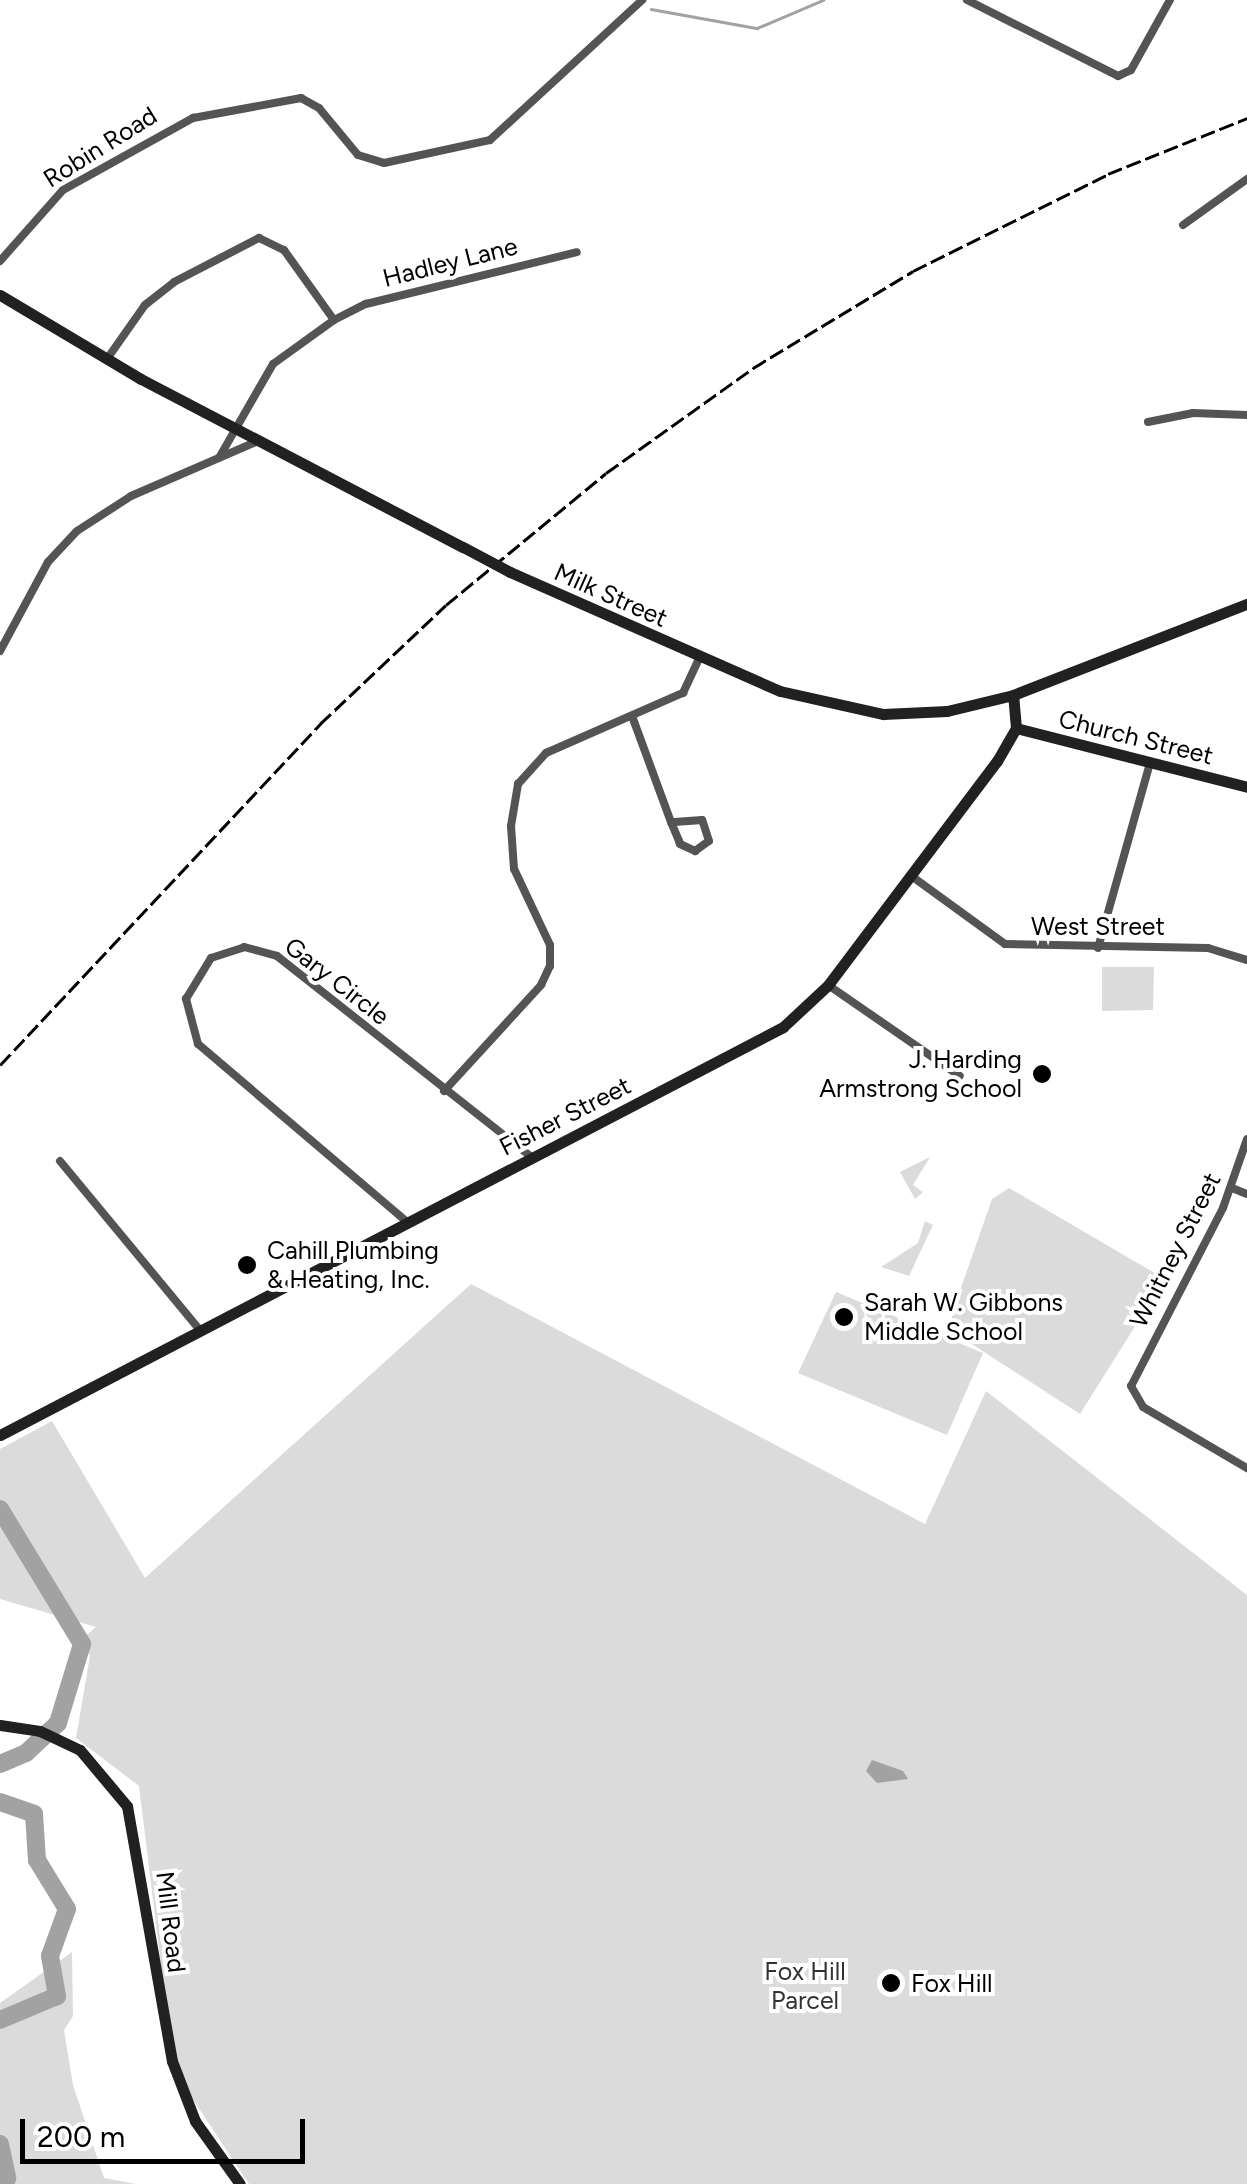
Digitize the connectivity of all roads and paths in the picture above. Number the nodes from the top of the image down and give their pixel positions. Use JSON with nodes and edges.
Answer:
{"nodes":[{"id":1,"x":642,"y":0,"type":"edge"},
{"id":2,"x":967,"y":0,"type":"edge"},
{"id":3,"x":1170,"y":0,"type":"edge"},
{"id":4,"x":1247,"y":179,"type":"edge"},
{"id":5,"x":1184,"y":225,"type":"dead end"},
{"id":6,"x":577,"y":252,"type":"dead end"},
{"id":7,"x":0,"y":261,"type":"edge"},
{"id":8,"x":0,"y":295,"type":"edge"},
{"id":9,"x":334,"y":320,"type":"junction"},
{"id":10,"x":107,"y":360,"type":"junction"},
{"id":11,"x":1247,"y":415,"type":"edge"},
{"id":12,"x":1148,"y":422,"type":"dead end"},
{"id":13,"x":232,"y":426,"type":"junction"},
{"id":14,"x":258,"y":441,"type":"junction"},
{"id":15,"x":219,"y":458,"type":"junction"},
{"id":16,"x":1247,"y":604,"type":"edge"},
{"id":17,"x":0,"y":651,"type":"edge"},
{"id":18,"x":699,"y":658,"type":"junction"},
{"id":19,"x":1013,"y":695,"type":"junction"},
{"id":20,"x":632,"y":716,"type":"junction"},
{"id":21,"x":1016,"y":728,"type":"junction"},
{"id":22,"x":1150,"y":763,"type":"junction"},
{"id":23,"x":1247,"y":787,"type":"edge"},
{"id":24,"x":671,"y":822,"type":"junction"},
{"id":25,"x":910,"y":876,"type":"junction"},
{"id":26,"x":1098,"y":948,"type":"junction"},
{"id":27,"x":1247,"y":960,"type":"edge"},
{"id":28,"x":828,"y":985,"type":"junction"},
{"id":29,"x":960,"y":1076,"type":"dead end"},
{"id":30,"x":444,"y":1091,"type":"junction"},
{"id":31,"x":1247,"y":1139,"type":"edge"},
{"id":32,"x":533,"y":1158,"type":"junction"},
{"id":33,"x":60,"y":1161,"type":"dead end"},
{"id":34,"x":1232,"y":1188,"type":"junction"},
{"id":35,"x":1247,"y":1194,"type":"edge"},
{"id":36,"x":406,"y":1221,"type":"junction"},
{"id":37,"x":199,"y":1330,"type":"junction"},
{"id":38,"x":0,"y":1434,"type":"edge"},
{"id":39,"x":1247,"y":1468,"type":"edge"},
{"id":40,"x":6,"y":1725,"type":"edge"},
{"id":41,"x":240,"y":2184,"type":"edge"}],
"edges":[{"from":1,"to":7,"type":"street","name":"Robin Road"},
{"from":2,"to":3,"type":"street"},
{"from":4,"to":5,"type":"street"},
{"from":6,"to":9,"type":"street","name":"Hadley Lane"},
{"from":8,"to":10,"type":"main road","name":"Milk Street"},
{"from":9,"to":10,"type":"street"},
{"from":9,"to":13,"type":"street","name":"Hadley Lane"},
{"from":10,"to":13,"type":"main road","name":"Milk Street"},
{"from":11,"to":12,"type":"street"},
{"from":13,"to":14,"type":"main road","name":"Milk Street"},
{"from":13,"to":15,"type":"street","name":"Hadley Lane"},
{"from":14,"to":15,"type":"street"},
{"from":14,"to":18,"type":"main road","name":"Milk Street","bridge":true},
{"from":15,"to":17,"type":"street"},
{"from":16,"to":19,"type":"main road","name":"Milk Street"},
{"from":18,"to":19,"type":"main road","name":"Milk Street"},
{"from":18,"to":20,"type":"street"},
{"from":19,"to":21,"type":"main road"},
{"from":20,"to":24,"type":"street"},
{"from":20,"to":30,"type":"street"},
{"from":21,"to":22,"type":"main road","name":"Church Street"},
{"from":21,"to":25,"type":"main road","name":"Fisher Street"},
{"from":22,"to":23,"type":"main road","name":"Church Street"},
{"from":22,"to":26,"type":"street"},
{"from":24,"to":24,"type":"street"},
{"from":25,"to":26,"type":"street","name":"West Street"},
{"from":25,"to":28,"type":"main road","name":"Fisher Street"},
{"from":26,"to":27,"type":"street","name":"West Street"},
{"from":28,"to":29,"type":"street"},
{"from":28,"to":32,"type":"main road","name":"Fisher Street"},
{"from":30,"to":32,"type":"street","name":"Gary Circle"},
{"from":30,"to":36,"type":"street","name":"Gary Circle"},
{"from":31,"to":34,"type":"street","name":"Whitney Street"},
{"from":32,"to":36,"type":"main road","name":"Fisher Street"},
{"from":33,"to":37,"type":"street"},
{"from":34,"to":35,"type":"street"},
{"from":34,"to":39,"type":"street","name":"Whitney Street"},
{"from":36,"to":37,"type":"main road","name":"Fisher Street"},
{"from":37,"to":38,"type":"main road","name":"Fisher Street"},
{"from":40,"to":41,"type":"main road","name":"Mill Road"}]}
